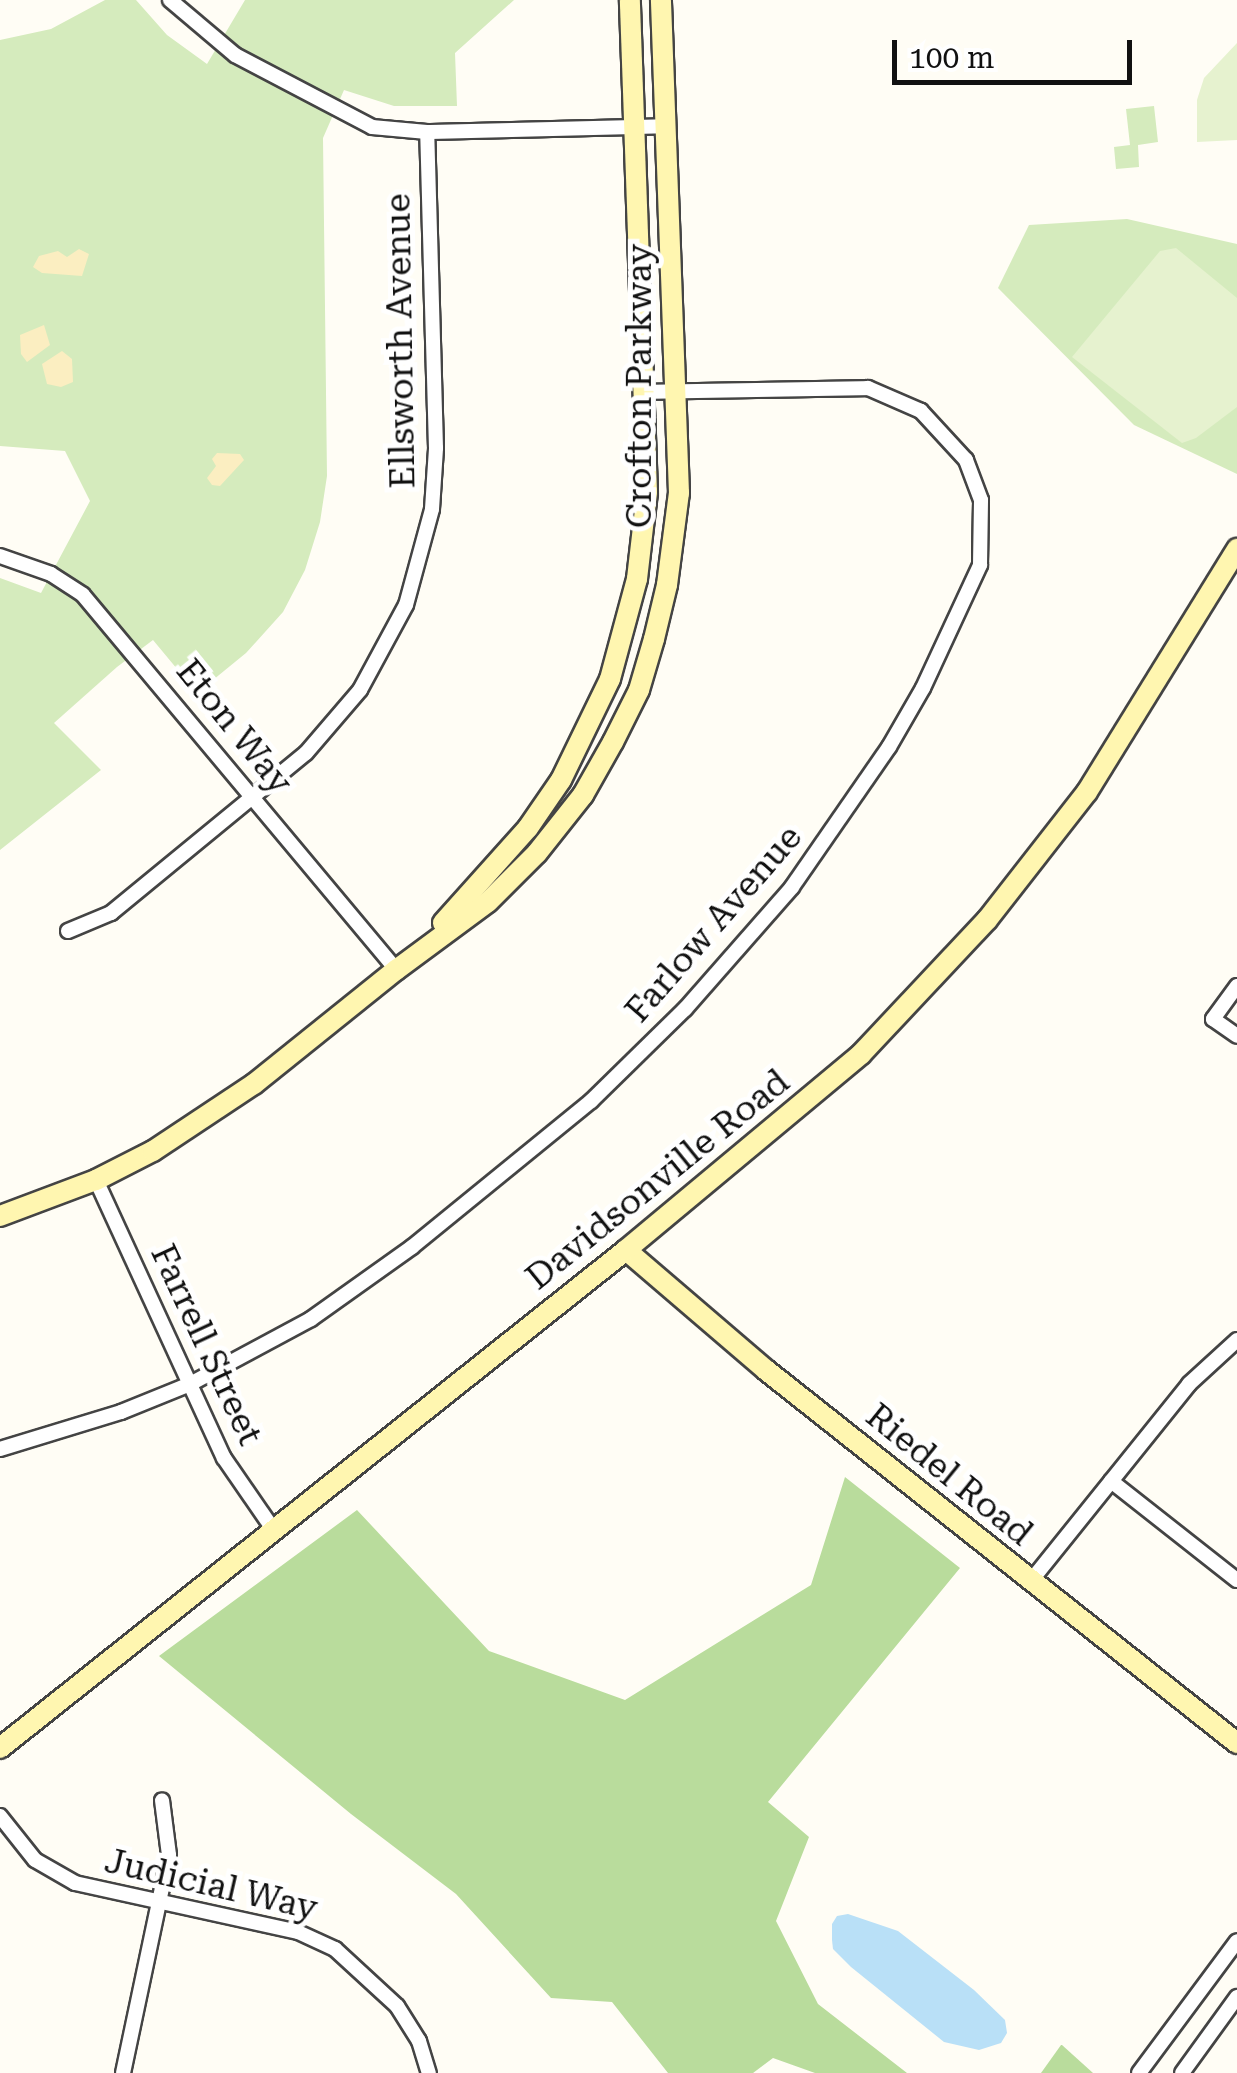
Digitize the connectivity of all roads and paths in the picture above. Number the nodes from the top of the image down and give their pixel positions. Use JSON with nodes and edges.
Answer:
{"nodes":[{"id":1,"x":170,"y":0,"type":"edge"},
{"id":2,"x":630,"y":0,"type":"edge"},
{"id":3,"x":661,"y":0,"type":"edge"},
{"id":4,"x":668,"y":126,"type":"junction"},
{"id":5,"x":637,"y":127,"type":"junction"},
{"id":6,"x":427,"y":132,"type":"junction"},
{"id":7,"x":645,"y":392,"type":"junction"},
{"id":8,"x":676,"y":392,"type":"junction"},
{"id":9,"x":1237,"y":549,"type":"edge"},
{"id":10,"x":0,"y":556,"type":"edge"},
{"id":11,"x":252,"y":797,"type":"junction"},
{"id":12,"x":68,"y":932,"type":"dead end"},
{"id":13,"x":396,"y":970,"type":"junction"},
{"id":14,"x":1237,"y":986,"type":"edge"},
{"id":15,"x":1237,"y":1036,"type":"edge"},
{"id":16,"x":96,"y":1180,"type":"junction"},
{"id":17,"x":0,"y":1216,"type":"edge"},
{"id":18,"x":626,"y":1250,"type":"junction"},
{"id":19,"x":1237,"y":1340,"type":"edge"},
{"id":20,"x":190,"y":1384,"type":"junction"},
{"id":21,"x":0,"y":1450,"type":"edge"},
{"id":22,"x":1111,"y":1482,"type":"junction"},
{"id":23,"x":273,"y":1528,"type":"junction"},
{"id":24,"x":1237,"y":1580,"type":"edge"},
{"id":25,"x":1030,"y":1582,"type":"junction"},
{"id":26,"x":1237,"y":1743,"type":"edge"},
{"id":27,"x":0,"y":1748,"type":"edge"},
{"id":28,"x":162,"y":1800,"type":"dead end"},
{"id":29,"x":0,"y":1816,"type":"edge"},
{"id":30,"x":160,"y":1902,"type":"junction"},
{"id":31,"x":1237,"y":1941,"type":"edge"},
{"id":32,"x":1237,"y":1997,"type":"edge"},
{"id":33,"x":123,"y":2073,"type":"edge"},
{"id":34,"x":429,"y":2073,"type":"edge"},
{"id":35,"x":1140,"y":2073,"type":"edge"},
{"id":36,"x":1182,"y":2073,"type":"edge"}],
"edges":[{"from":1,"to":6,"type":"street"},
{"from":2,"to":5,"type":"street","name":"Crofton Parkway"},
{"from":3,"to":4,"type":"street","name":"Crofton Parkway"},
{"from":4,"to":5,"type":"street"},
{"from":4,"to":8,"type":"street","name":"Crofton Parkway"},
{"from":5,"to":6,"type":"street"},
{"from":5,"to":7,"type":"street","name":"Crofton Parkway"},
{"from":6,"to":11,"type":"street","name":"Ellsworth Avenue"},
{"from":7,"to":8,"type":"street","name":"Farlow Avenue"},
{"from":7,"to":13,"type":"street","name":"Crofton Parkway"},
{"from":8,"to":13,"type":"street","name":"Crofton Parkway"},
{"from":8,"to":20,"type":"street","name":"Farlow Avenue"},
{"from":9,"to":18,"type":"street","name":"Davidsonville Road"},
{"from":10,"to":11,"type":"street","name":"Eton Way"},
{"from":11,"to":12,"type":"street","name":"Ellsworth Avenue"},
{"from":11,"to":13,"type":"street","name":"Eton Way"},
{"from":13,"to":16,"type":"street","name":"Crofton Parkway"},
{"from":14,"to":15,"type":"street"},
{"from":16,"to":17,"type":"street","name":"Crofton Parkway"},
{"from":16,"to":20,"type":"street","name":"Farrell Street"},
{"from":18,"to":23,"type":"street","name":"Davidsonville Road"},
{"from":18,"to":25,"type":"street","name":"Riedel Road"},
{"from":19,"to":22,"type":"street"},
{"from":20,"to":21,"type":"street","name":"Farlow Avenue"},
{"from":20,"to":23,"type":"street","name":"Farrell Street"},
{"from":22,"to":24,"type":"street"},
{"from":22,"to":25,"type":"street"},
{"from":23,"to":27,"type":"street","name":"Davidsonville Road"},
{"from":25,"to":26,"type":"street","name":"Riedel Road"},
{"from":28,"to":30,"type":"street"},
{"from":29,"to":30,"type":"street","name":"Judicial Way"},
{"from":30,"to":33,"type":"street"},
{"from":30,"to":34,"type":"street","name":"Judicial Way"},
{"from":31,"to":35,"type":"street"},
{"from":32,"to":36,"type":"street"}]}
